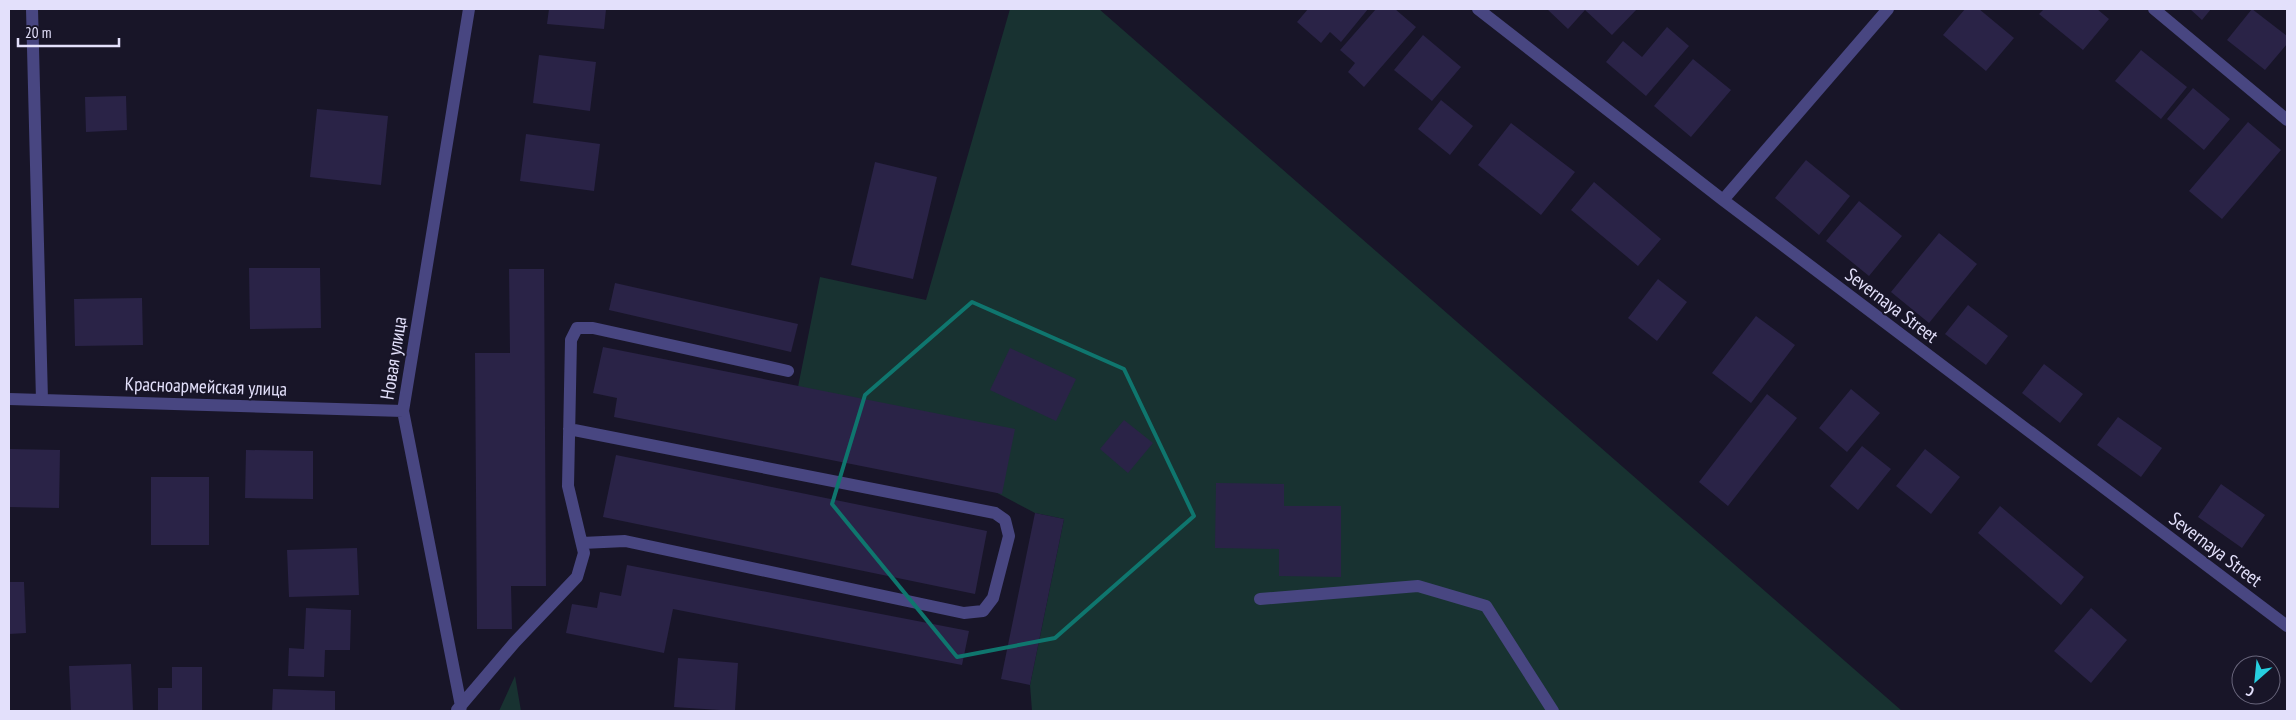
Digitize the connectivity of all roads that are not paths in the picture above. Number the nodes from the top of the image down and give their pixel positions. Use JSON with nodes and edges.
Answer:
{"nodes":[{"id":1,"x":32,"y":9,"type":"edge"},
{"id":2,"x":469,"y":9,"type":"edge"},
{"id":3,"x":1478,"y":9,"type":"edge"},
{"id":4,"x":1888,"y":9,"type":"edge"},
{"id":5,"x":2154,"y":9,"type":"edge"},
{"id":6,"x":2287,"y":120,"type":"edge"},
{"id":7,"x":1723,"y":200,"type":"junction"},
{"id":8,"x":788,"y":371,"type":"dead end"},
{"id":9,"x":9,"y":400,"type":"edge"},
{"id":10,"x":42,"y":400,"type":"junction"},
{"id":11,"x":403,"y":411,"type":"junction"},
{"id":12,"x":569,"y":429,"type":"junction"},
{"id":13,"x":582,"y":543,"type":"junction"},
{"id":14,"x":1260,"y":599,"type":"dead end"},
{"id":15,"x":2287,"y":626,"type":"edge"},
{"id":16,"x":459,"y":709,"type":"edge"},
{"id":17,"x":1553,"y":711,"type":"edge"}],
"edges":[{"from":1,"to":10,"type":"street"},
{"from":2,"to":11,"type":"street","name":"Новая улица"},
{"from":3,"to":7,"type":"street","name":"Severnaya Street"},
{"from":4,"to":7,"type":"street"},
{"from":5,"to":6,"type":"street"},
{"from":7,"to":15,"type":"street","name":"Severnaya Street"},
{"from":8,"to":12,"type":"street"},
{"from":9,"to":10,"type":"street","name":"Красноармейская улица"},
{"from":10,"to":11,"type":"street","name":"Красноармейская улица"},
{"from":11,"to":16,"type":"street","name":"Новая улица"},
{"from":12,"to":13,"type":"street"},
{"from":12,"to":13,"type":"street"},
{"from":13,"to":16,"type":"street"},
{"from":14,"to":17,"type":"street"}]}
